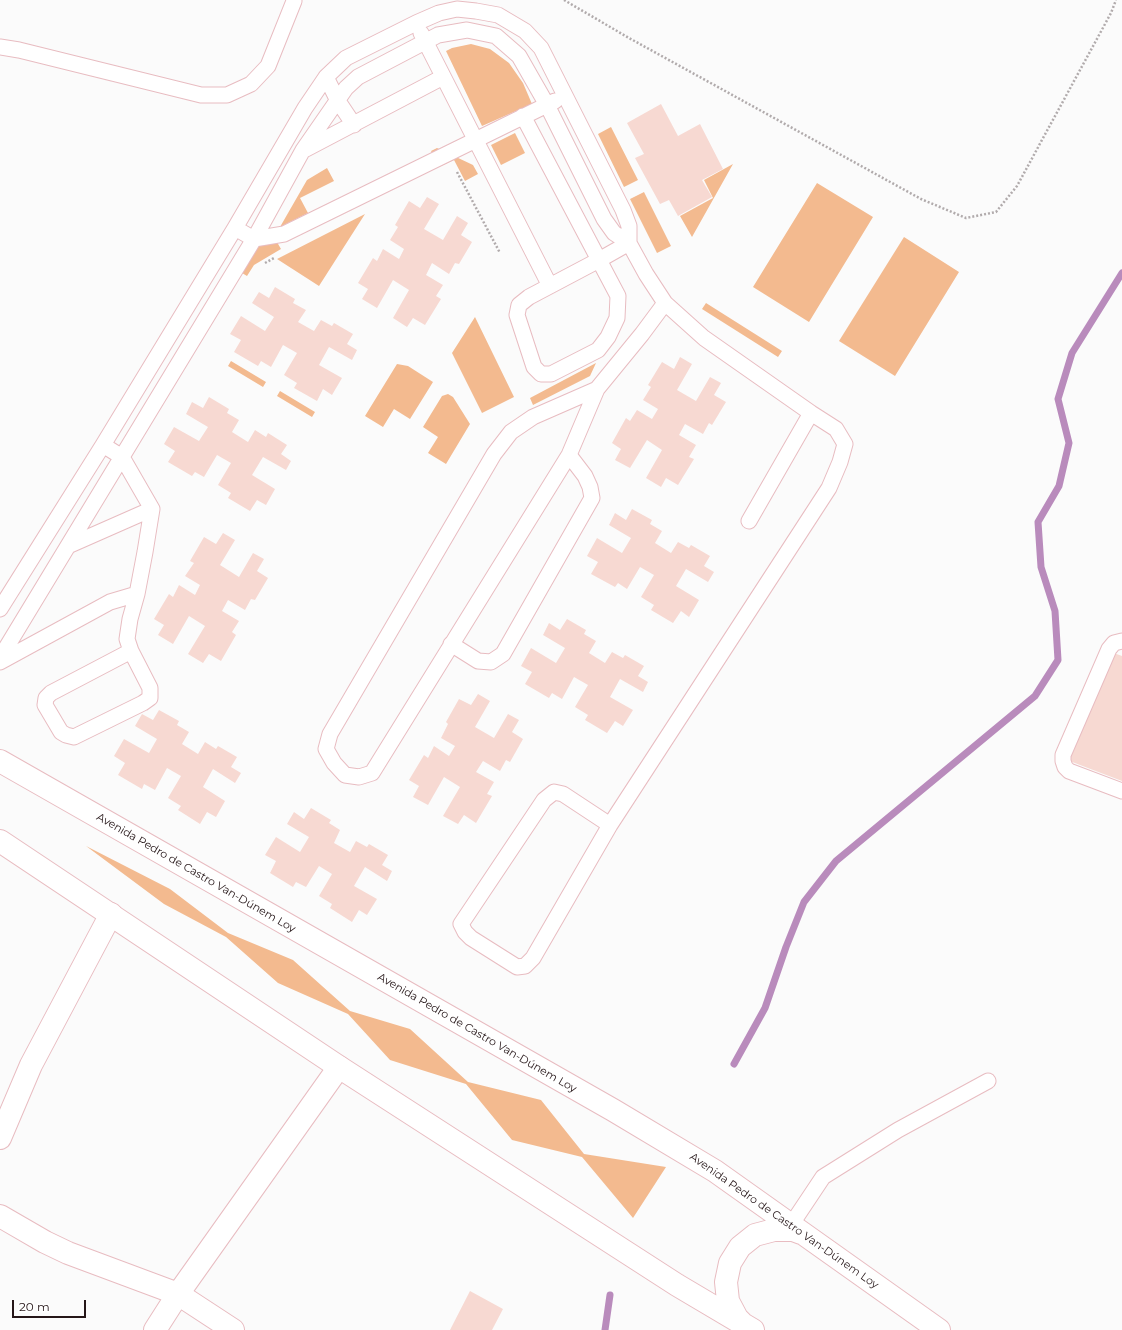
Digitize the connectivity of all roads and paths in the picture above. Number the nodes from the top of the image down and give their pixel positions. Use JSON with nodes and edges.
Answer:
{"nodes":[{"id":1,"x":564,"y":0,"type":"edge"},
{"id":2,"x":1116,"y":0,"type":"edge"},
{"id":3,"x":294,"y":1,"type":"edge"},
{"id":4,"x":416,"y":23,"type":"junction"},
{"id":5,"x":425,"y":42,"type":"junction"},
{"id":6,"x":0,"y":47,"type":"edge"},
{"id":7,"x":326,"y":77,"type":"junction"},
{"id":8,"x":443,"y":77,"type":"junction"},
{"id":9,"x":565,"y":96,"type":"junction"},
{"id":10,"x":338,"y":101,"type":"junction"},
{"id":11,"x":547,"y":105,"type":"junction"},
{"id":12,"x":523,"y":116,"type":"junction"},
{"id":13,"x":354,"y":124,"type":"junction"},
{"id":14,"x":475,"y":140,"type":"junction"},
{"id":15,"x":303,"y":150,"type":"junction"},
{"id":16,"x":456,"y":170,"type":"dead end"},
{"id":17,"x":235,"y":228,"type":"junction"},
{"id":18,"x":254,"y":239,"type":"junction"},
{"id":19,"x":629,"y":243,"type":"junction"},
{"id":20,"x":500,"y":253,"type":"dead end"},
{"id":21,"x":276,"y":257,"type":"dead end"},
{"id":22,"x":599,"y":260,"type":"junction"},
{"id":23,"x":262,"y":264,"type":"dead end"},
{"id":24,"x":550,"y":286,"type":"junction"},
{"id":25,"x":665,"y":303,"type":"junction"},
{"id":26,"x":597,"y":389,"type":"junction"},
{"id":27,"x":811,"y":413,"type":"junction"},
{"id":28,"x":103,"y":445,"type":"junction"},
{"id":29,"x":569,"y":455,"type":"junction"},
{"id":30,"x":122,"y":457,"type":"junction"},
{"id":31,"x":152,"y":509,"type":"junction"},
{"id":32,"x":750,"y":521,"type":"dead end"},
{"id":33,"x":68,"y":546,"type":"junction"},
{"id":34,"x":137,"y":594,"type":"junction"},
{"id":35,"x":0,"y":609,"type":"edge"},
{"id":36,"x":1122,"y":641,"type":"edge"},
{"id":37,"x":451,"y":644,"type":"junction"},
{"id":38,"x":131,"y":651,"type":"junction"},
{"id":39,"x":0,"y":658,"type":"edge"},
{"id":40,"x":0,"y":662,"type":"edge"},
{"id":41,"x":0,"y":761,"type":"edge"},
{"id":42,"x":1122,"y":791,"type":"edge"},
{"id":43,"x":610,"y":825,"type":"junction"},
{"id":44,"x":0,"y":841,"type":"edge"},
{"id":45,"x":111,"y":914,"type":"junction"},
{"id":46,"x":339,"y":1067,"type":"junction"},
{"id":47,"x":988,"y":1082,"type":"dead end"},
{"id":48,"x":0,"y":1138,"type":"edge"},
{"id":49,"x":0,"y":1216,"type":"edge"},
{"id":50,"x":798,"y":1230,"type":"junction"},
{"id":51,"x":178,"y":1294,"type":"junction"},
{"id":52,"x":748,"y":1327,"type":"edge"},
{"id":53,"x":155,"y":1330,"type":"edge"},
{"id":54,"x":233,"y":1330,"type":"edge"},
{"id":55,"x":939,"y":1330,"type":"edge"}],
"edges":[{"from":1,"to":2,"type":"path"},
{"from":3,"to":6,"type":"lane"},
{"from":4,"to":5,"type":"lane"},
{"from":4,"to":7,"type":"lane"},
{"from":4,"to":9,"type":"lane"},
{"from":5,"to":8,"type":"lane"},
{"from":5,"to":10,"type":"lane"},
{"from":5,"to":11,"type":"lane"},
{"from":7,"to":10,"type":"lane"},
{"from":7,"to":17,"type":"lane"},
{"from":8,"to":13,"type":"lane"},
{"from":8,"to":14,"type":"lane"},
{"from":9,"to":11,"type":"lane"},
{"from":9,"to":19,"type":"lane"},
{"from":10,"to":13,"type":"lane"},
{"from":10,"to":15,"type":"lane"},
{"from":11,"to":12,"type":"lane"},
{"from":11,"to":19,"type":"lane"},
{"from":12,"to":14,"type":"lane"},
{"from":12,"to":22,"type":"lane"},
{"from":13,"to":15,"type":"lane"},
{"from":14,"to":18,"type":"lane"},
{"from":14,"to":24,"type":"lane"},
{"from":15,"to":18,"type":"lane"},
{"from":16,"to":20,"type":"path"},
{"from":17,"to":18,"type":"lane"},
{"from":17,"to":28,"type":"lane"},
{"from":18,"to":30,"type":"lane"},
{"from":19,"to":22,"type":"lane"},
{"from":19,"to":25,"type":"lane"},
{"from":21,"to":23,"type":"path"},
{"from":22,"to":24,"type":"lane"},
{"from":22,"to":24,"type":"lane"},
{"from":25,"to":26,"type":"lane"},
{"from":25,"to":27,"type":"lane"},
{"from":26,"to":29,"type":"lane"},
{"from":26,"to":37,"type":"lane"},
{"from":27,"to":32,"type":"lane"},
{"from":27,"to":43,"type":"lane"},
{"from":28,"to":30,"type":"lane"},
{"from":28,"to":35,"type":"lane"},
{"from":29,"to":37,"type":"lane"},
{"from":29,"to":37,"type":"lane"},
{"from":30,"to":31,"type":"lane"},
{"from":30,"to":33,"type":"lane"},
{"from":31,"to":33,"type":"lane"},
{"from":31,"to":34,"type":"lane"},
{"from":33,"to":39,"type":"lane"},
{"from":34,"to":38,"type":"lane"},
{"from":34,"to":40,"type":"lane"},
{"from":36,"to":42,"type":"lane"},
{"from":38,"to":38,"type":"lane"},
{"from":41,"to":50,"type":"main road","name":"Avenida Pedro de Castro Van-Dúnem Loy"},
{"from":43,"to":43,"type":"lane"},
{"from":44,"to":45,"type":"main road"},
{"from":45,"to":46,"type":"main road"},
{"from":45,"to":48,"type":"main road"},
{"from":46,"to":51,"type":"main road"},
{"from":46,"to":52,"type":"main road"},
{"from":47,"to":50,"type":"lane"},
{"from":49,"to":51,"type":"main road"},
{"from":50,"to":52,"type":"main road"},
{"from":50,"to":55,"type":"main road","name":"Avenida Pedro de Castro Van-Dúnem Loy"},
{"from":51,"to":53,"type":"main road"},
{"from":51,"to":54,"type":"main road"}]}
